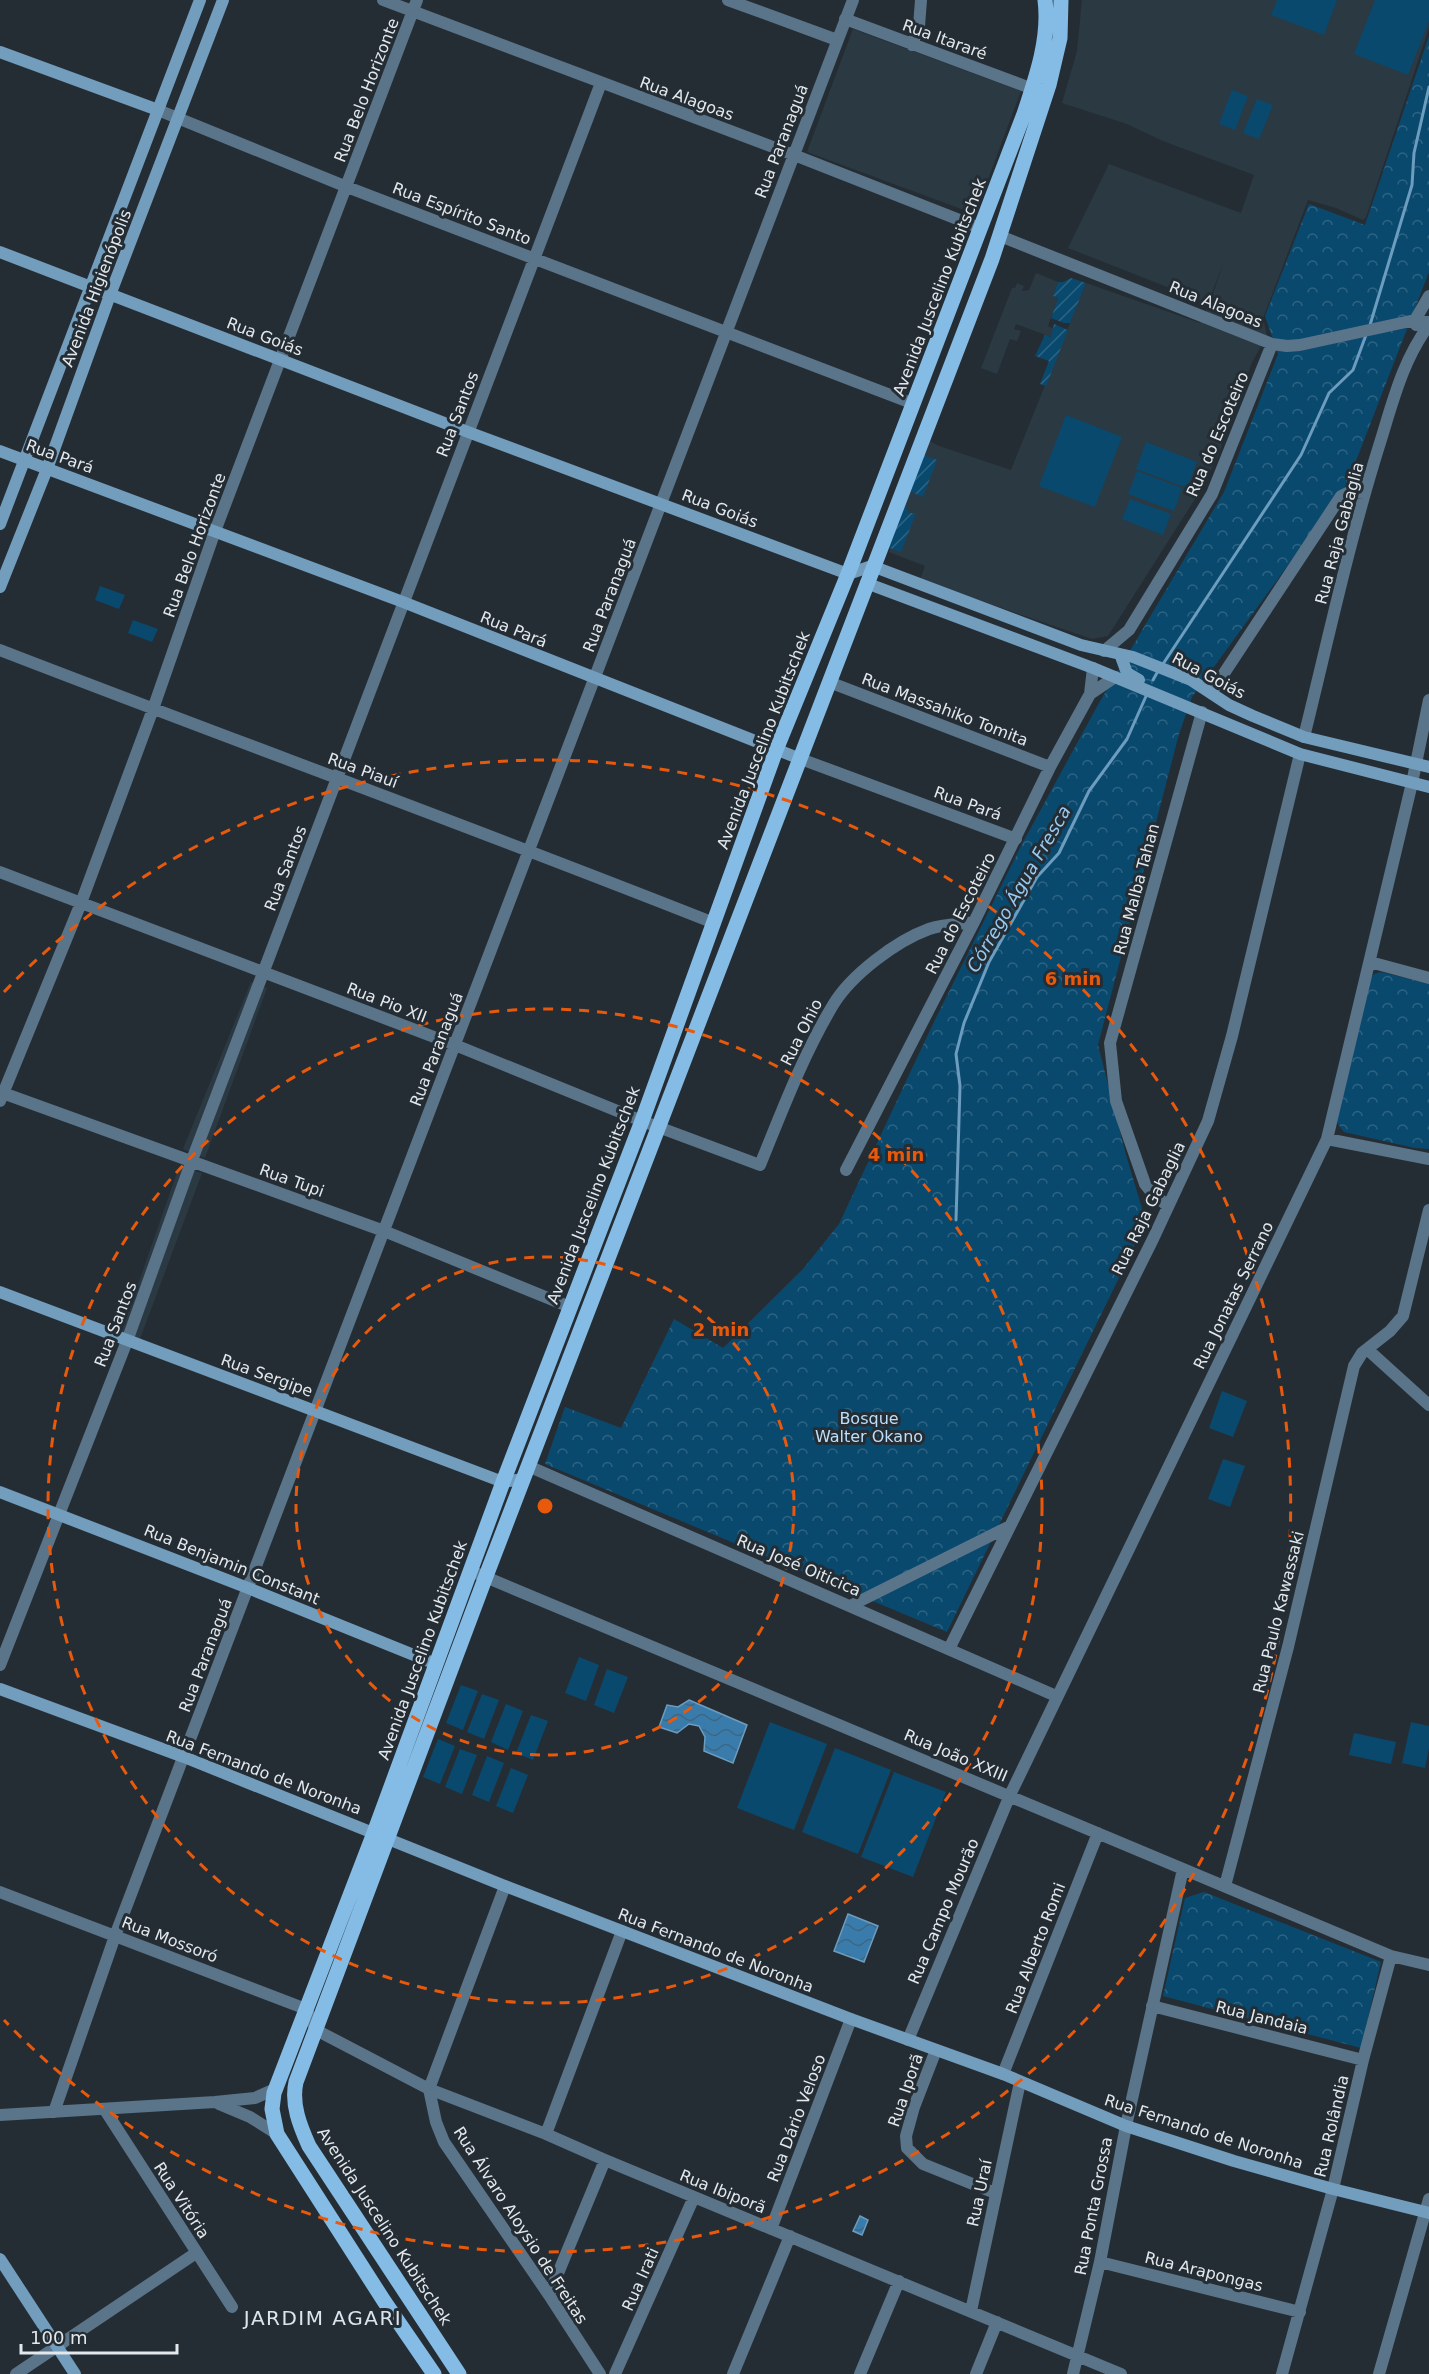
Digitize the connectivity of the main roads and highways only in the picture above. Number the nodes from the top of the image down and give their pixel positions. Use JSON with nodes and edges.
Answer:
{"nodes":[{"id":1,"x":200,"y":0,"type":"edge"},
{"id":2,"x":223,"y":0,"type":"edge"},
{"id":3,"x":1045,"y":0,"type":"edge"},
{"id":4,"x":1063,"y":3,"type":"edge"},
{"id":5,"x":0,"y":52,"type":"edge"},
{"id":6,"x":158,"y":110,"type":"junction"},
{"id":7,"x":1024,"y":114,"type":"junction"},
{"id":8,"x":980,"y":228,"type":"junction"},
{"id":9,"x":1000,"y":236,"type":"junction"},
{"id":10,"x":0,"y":252,"type":"edge"},
{"id":11,"x":984,"y":279,"type":"junction"},
{"id":12,"x":91,"y":288,"type":"junction"},
{"id":13,"x":110,"y":295,"type":"junction"},
{"id":14,"x":0,"y":451,"type":"edge"},
{"id":15,"x":24,"y":460,"type":"junction"},
{"id":16,"x":47,"y":469,"type":"junction"},
{"id":17,"x":0,"y":524,"type":"edge"},
{"id":18,"x":872,"y":566,"type":"junction"},
{"id":19,"x":848,"y":574,"type":"junction"},
{"id":20,"x":866,"y":583,"type":"junction"},
{"id":21,"x":0,"y":587,"type":"edge"},
{"id":22,"x":1082,"y":645,"type":"junction"},
{"id":23,"x":1120,"y":654,"type":"junction"},
{"id":24,"x":1093,"y":668,"type":"junction"},
{"id":25,"x":1202,"y":712,"type":"junction"},
{"id":26,"x":776,"y":750,"type":"junction"},
{"id":27,"x":798,"y":758,"type":"junction"},
{"id":28,"x":1423,"y":766,"type":"edge"},
{"id":29,"x":1429,"y":787,"type":"edge"},
{"id":30,"x":714,"y":923,"type":"junction"},
{"id":31,"x":692,"y":1036,"type":"junction"},
{"id":32,"x":0,"y":1292,"type":"edge"},
{"id":33,"x":526,"y":1472,"type":"junction"},
{"id":34,"x":503,"y":1482,"type":"junction"},
{"id":35,"x":0,"y":1492,"type":"edge"},
{"id":36,"x":436,"y":1664,"type":"junction"},
{"id":37,"x":0,"y":1689,"type":"edge"},
{"id":38,"x":381,"y":1836,"type":"junction"},
{"id":39,"x":316,"y":2030,"type":"junction"},
{"id":40,"x":296,"y":2036,"type":"junction"},
{"id":41,"x":1427,"y":2212,"type":"edge"},
{"id":42,"x":0,"y":2259,"type":"edge"},
{"id":43,"x":75,"y":2374,"type":"edge"},
{"id":44,"x":434,"y":2374,"type":"edge"},
{"id":45,"x":459,"y":2374,"type":"edge"}],
"edges":[{"from":1,"to":6,"type":"main road","name":"Avenida Higienópolis"},
{"from":2,"to":13,"type":"main road","name":"Avenida Higienópolis"},
{"from":3,"to":7,"type":"main road","name":"Avenida Juscelino Kubitschek"},
{"from":4,"to":9,"type":"main road","name":"Avenida Juscelino Kubitschek"},
{"from":5,"to":6,"type":"main road","name":"Rua Espírito Santo"},
{"from":6,"to":12,"type":"main road","name":"Avenida Higienópolis"},
{"from":7,"to":8,"type":"main road","name":"Avenida Juscelino Kubitschek"},
{"from":7,"to":9,"type":"main road"},
{"from":8,"to":11,"type":"main road"},
{"from":8,"to":19,"type":"main road","name":"Avenida Juscelino Kubitschek"},
{"from":9,"to":11,"type":"main road","name":"Avenida Juscelino Kubitschek"},
{"from":10,"to":12,"type":"main road","name":"Rua Goiás"},
{"from":11,"to":18,"type":"main road","name":"Avenida Juscelino Kubitschek"},
{"from":12,"to":13,"type":"main road","name":"Rua Goiás"},
{"from":12,"to":15,"type":"main road","name":"Avenida Higienópolis"},
{"from":13,"to":16,"type":"main road","name":"Avenida Higienópolis"},
{"from":13,"to":19,"type":"main road","name":"Rua Goiás"},
{"from":14,"to":15,"type":"main road","name":"Rua Pará"},
{"from":15,"to":16,"type":"main road","name":"Rua Pará"},
{"from":15,"to":17,"type":"main road","name":"Avenida Higienópolis"},
{"from":16,"to":21,"type":"main road","name":"Avenida Higienópolis"},
{"from":16,"to":26,"type":"main road","name":"Rua Pará"},
{"from":18,"to":19,"type":"main road"},
{"from":18,"to":20,"type":"main road","name":"Avenida Juscelino Kubitschek"},
{"from":18,"to":22,"type":"main road","name":"Rua Goiás"},
{"from":19,"to":26,"type":"main road","name":"Avenida Juscelino Kubitschek"},
{"from":20,"to":24,"type":"main road","name":"Rua Goiás"},
{"from":20,"to":27,"type":"main road","name":"Avenida Juscelino Kubitschek"},
{"from":22,"to":23,"type":"main road","name":"Rua Goiás"},
{"from":22,"to":24,"type":"main road"},
{"from":23,"to":25,"type":"main road"},
{"from":23,"to":28,"type":"main road","name":"Rua Goiás"},
{"from":24,"to":25,"type":"main road","name":"Rua Goiás"},
{"from":25,"to":29,"type":"main road","name":"Rua Goiás"},
{"from":26,"to":27,"type":"main road","name":"Rua Pará"},
{"from":26,"to":30,"type":"main road","name":"Avenida Juscelino Kubitschek"},
{"from":27,"to":31,"type":"main road","name":"Avenida Juscelino Kubitschek"},
{"from":30,"to":31,"type":"main road"},
{"from":30,"to":34,"type":"main road","name":"Avenida Juscelino Kubitschek"},
{"from":31,"to":33,"type":"main road","name":"Avenida Juscelino Kubitschek"},
{"from":32,"to":34,"type":"main road","name":"Rua Sergipe"},
{"from":33,"to":34,"type":"main road","name":"Rua Sergipe"},
{"from":33,"to":38,"type":"main road","name":"Avenida Juscelino Kubitschek"},
{"from":34,"to":36,"type":"main road","name":"Avenida Juscelino Kubitschek"},
{"from":35,"to":36,"type":"main road","name":"Rua Benjamin Constant"},
{"from":36,"to":38,"type":"main road","name":"Avenida Juscelino Kubitschek"},
{"from":37,"to":38,"type":"main road","name":"Rua Fernando de Noronha"},
{"from":38,"to":39,"type":"main road","name":"Avenida Juscelino Kubitschek"},
{"from":38,"to":40,"type":"main road","name":"Avenida Juscelino Kubitschek"},
{"from":38,"to":41,"type":"main road","name":"Rua Fernando de Noronha"},
{"from":39,"to":40,"type":"main road"},
{"from":39,"to":45,"type":"main road","name":"Avenida Juscelino Kubitschek"},
{"from":40,"to":44,"type":"main road","name":"Avenida Juscelino Kubitschek"},
{"from":42,"to":43,"type":"main road"}]}
